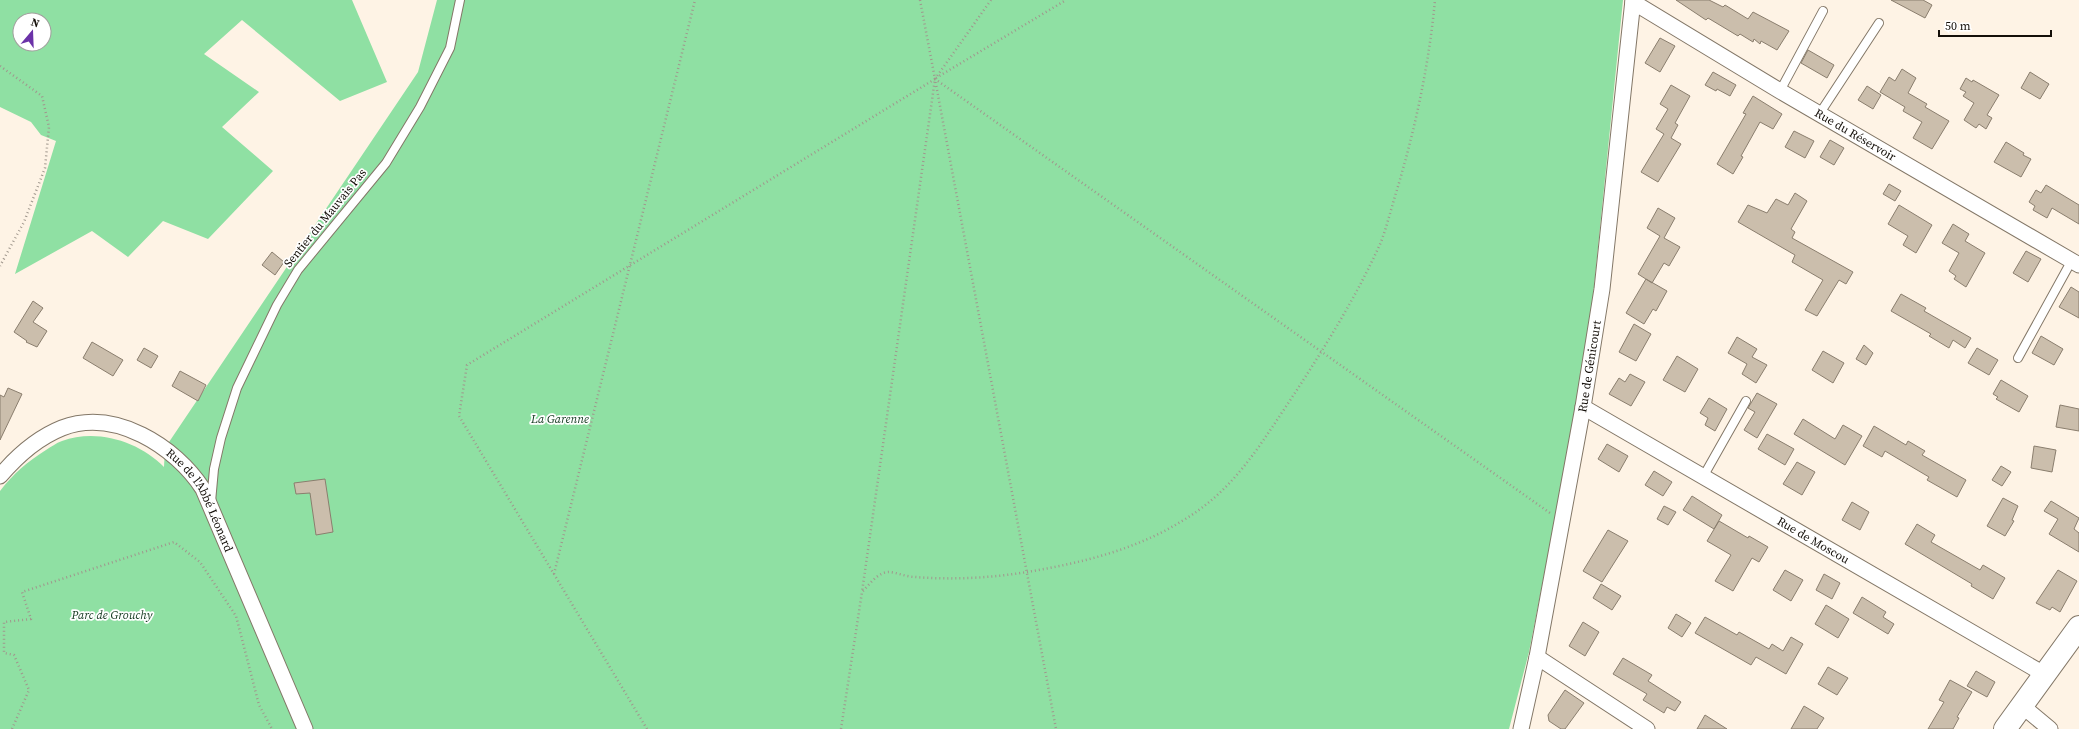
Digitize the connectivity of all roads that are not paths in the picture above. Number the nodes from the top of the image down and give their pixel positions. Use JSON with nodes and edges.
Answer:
{"nodes":[{"id":1,"x":460,"y":0,"type":"edge"},
{"id":2,"x":1633,"y":1,"type":"edge"},
{"id":3,"x":1823,"y":11,"type":"dead end"},
{"id":4,"x":1879,"y":23,"type":"dead end"},
{"id":5,"x":1780,"y":91,"type":"junction"},
{"id":6,"x":1820,"y":113,"type":"junction"},
{"id":7,"x":2075,"y":262,"type":"edge"},
{"id":8,"x":2018,"y":358,"type":"dead end"},
{"id":9,"x":1746,"y":401,"type":"dead end"},
{"id":10,"x":1583,"y":407,"type":"junction"},
{"id":11,"x":0,"y":476,"type":"edge"},
{"id":12,"x":1703,"y":477,"type":"junction"},
{"id":13,"x":211,"y":504,"type":"junction"},
{"id":14,"x":2079,"y":627,"type":"edge"},
{"id":15,"x":1537,"y":657,"type":"junction"},
{"id":16,"x":2044,"y":674,"type":"junction"},
{"id":17,"x":2021,"y":705,"type":"junction"},
{"id":18,"x":1523,"y":728,"type":"edge"},
{"id":19,"x":305,"y":729,"type":"edge"},
{"id":20,"x":1647,"y":729,"type":"edge"},
{"id":21,"x":2005,"y":729,"type":"edge"},
{"id":22,"x":2050,"y":729,"type":"edge"}],
"edges":[{"from":1,"to":13,"type":"lane","name":"Sentier du Mauvais Pas"},
{"from":2,"to":5,"type":"street","name":"Rue du Réservoir"},
{"from":2,"to":10,"type":"street","name":"Rue de Génicourt"},
{"from":3,"to":5,"type":"lane"},
{"from":4,"to":6,"type":"lane"},
{"from":5,"to":6,"type":"street","name":"Rue du Réservoir"},
{"from":6,"to":7,"type":"street","name":"Rue du Réservoir"},
{"from":7,"to":8,"type":"lane"},
{"from":9,"to":12,"type":"lane"},
{"from":10,"to":12,"type":"street","name":"Rue de Moscou"},
{"from":10,"to":15,"type":"street","name":"Rue de Génicourt"},
{"from":11,"to":13,"type":"street","name":"Rue de l'Abbé Léonard"},
{"from":12,"to":16,"type":"street","name":"Rue de Moscou"},
{"from":13,"to":19,"type":"street","name":"Rue de l'Abbé Léonard"},
{"from":14,"to":16,"type":"street"},
{"from":15,"to":18,"type":"street","name":"Rue de Génicourt"},
{"from":15,"to":20,"type":"street"},
{"from":16,"to":17,"type":"street"},
{"from":17,"to":21,"type":"street"},
{"from":17,"to":22,"type":"street"}]}
